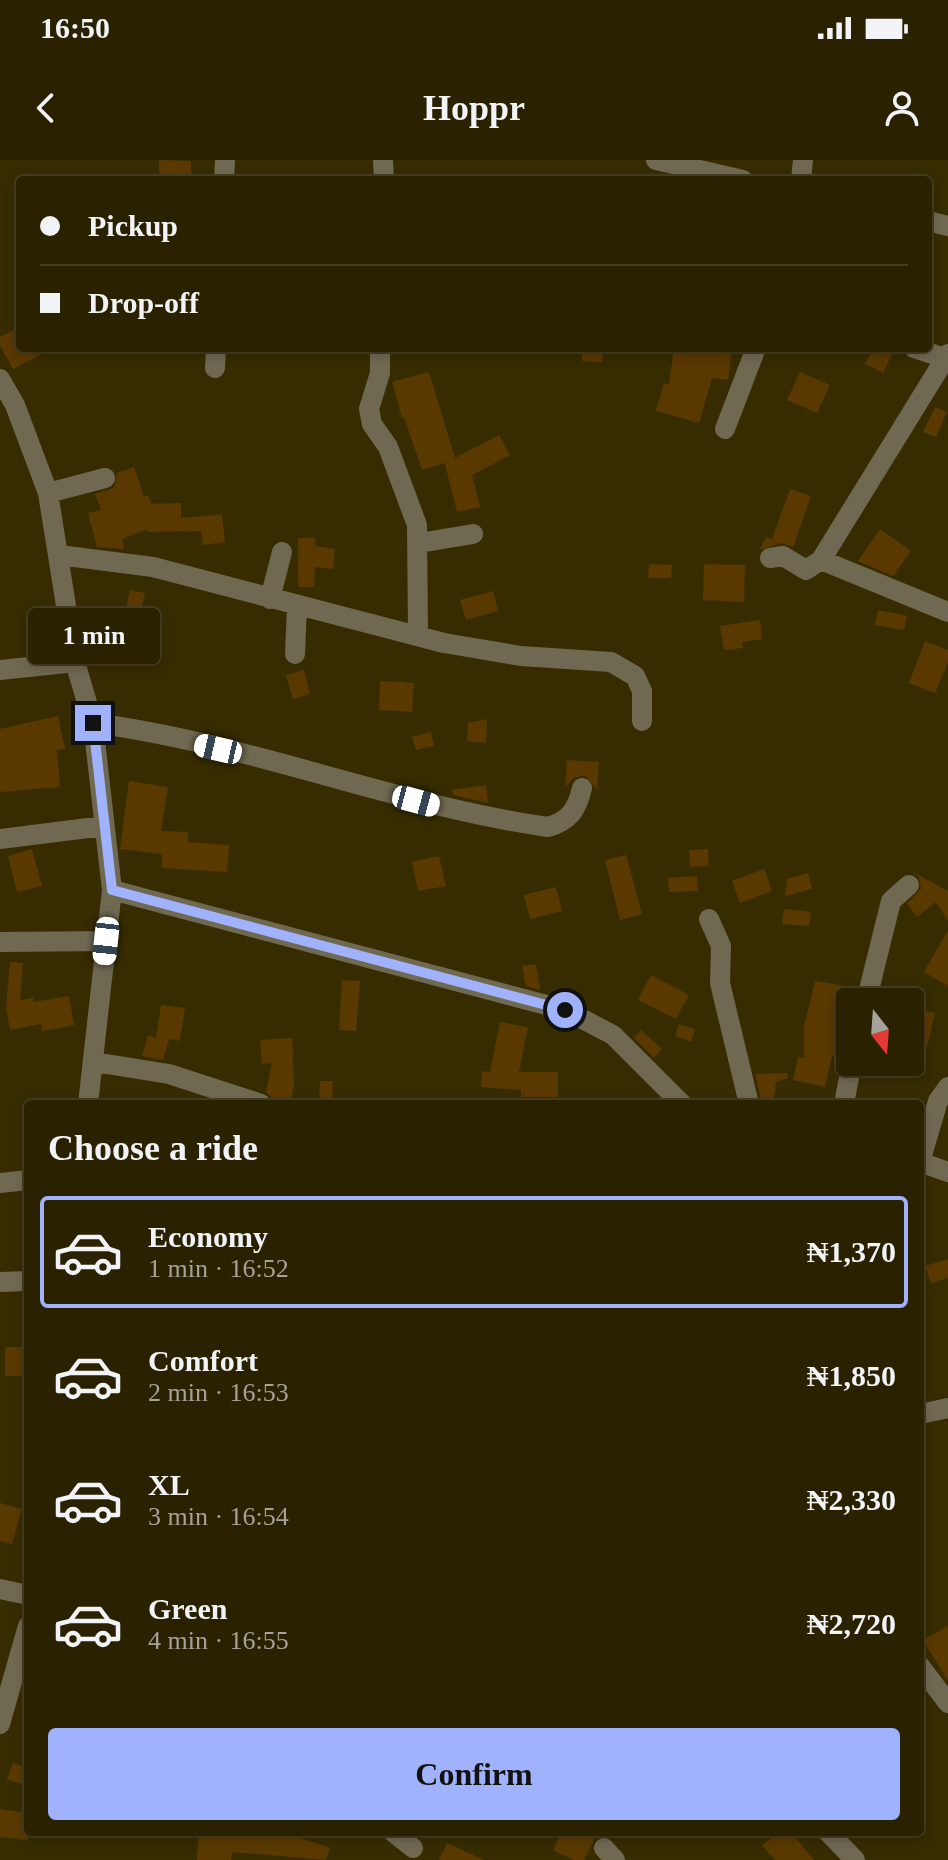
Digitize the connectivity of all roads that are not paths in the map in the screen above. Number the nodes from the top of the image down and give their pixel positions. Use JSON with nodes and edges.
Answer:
{"nodes":[{"id":1,"x":656,"y":160,"type":"edge"},
{"id":2,"x":726,"y":176,"type":"edge"},
{"id":3,"x":380,"y":352,"type":"edge"},
{"id":4,"x":754,"y":352,"type":"edge"},
{"id":5,"x":948,"y":357,"type":"edge"},
{"id":6,"x":0,"y":379,"type":"edge"},
{"id":7,"x":725,"y":429,"type":"dead end"},
{"id":8,"x":105,"y":478,"type":"dead end"},
{"id":9,"x":48,"y":493,"type":"junction"},
{"id":10,"x":473,"y":534,"type":"dead end"},
{"id":11,"x":419,"y":543,"type":"junction"},
{"id":12,"x":282,"y":552,"type":"dead end"},
{"id":13,"x":59,"y":555,"type":"junction"},
{"id":14,"x":770,"y":558,"type":"dead end"},
{"id":15,"x":821,"y":560,"type":"junction"},
{"id":16,"x":270,"y":599,"type":"junction"},
{"id":17,"x":297,"y":606,"type":"junction"},
{"id":18,"x":948,"y":612,"type":"edge"},
{"id":19,"x":418,"y":634,"type":"junction"},
{"id":20,"x":295,"y":654,"type":"dead end"},
{"id":21,"x":75,"y":662,"type":"junction"},
{"id":22,"x":0,"y":670,"type":"edge"},
{"id":23,"x":642,"y":721,"type":"dead end"},
{"id":24,"x":93,"y":723,"type":"junction"},
{"id":25,"x":582,"y":788,"type":"dead end"},
{"id":26,"x":104,"y":826,"type":"junction"},
{"id":27,"x":0,"y":839,"type":"edge"},
{"id":28,"x":909,"y":885,"type":"dead end"},
{"id":29,"x":112,"y":890,"type":"junction"},
{"id":30,"x":709,"y":919,"type":"dead end"},
{"id":31,"x":106,"y":941,"type":"junction"},
{"id":32,"x":0,"y":942,"type":"edge"},
{"id":33,"x":869,"y":988,"type":"edge"},
{"id":34,"x":94,"y":1062,"type":"junction"},
{"id":35,"x":849,"y":1076,"type":"edge"},
{"id":36,"x":948,"y":1087,"type":"edge"},
{"id":37,"x":89,"y":1100,"type":"edge"},
{"id":38,"x":249,"y":1100,"type":"edge"},
{"id":39,"x":678,"y":1100,"type":"edge"},
{"id":40,"x":748,"y":1100,"type":"edge"},
{"id":41,"x":845,"y":1100,"type":"edge"},
{"id":42,"x":924,"y":1148,"type":"edge"},
{"id":43,"x":924,"y":1163,"type":"edge"},
{"id":44,"x":948,"y":1172,"type":"edge"},
{"id":45,"x":24,"y":1180,"type":"edge"},
{"id":46,"x":0,"y":1183,"type":"edge"},
{"id":47,"x":24,"y":1281,"type":"edge"},
{"id":48,"x":0,"y":1282,"type":"edge"},
{"id":49,"x":948,"y":1408,"type":"edge"},
{"id":50,"x":924,"y":1413,"type":"edge"},
{"id":51,"x":0,"y":1589,"type":"edge"},
{"id":52,"x":24,"y":1594,"type":"edge"},
{"id":53,"x":24,"y":1659,"type":"edge"},
{"id":54,"x":924,"y":1671,"type":"edge"},
{"id":55,"x":21,"y":1684,"type":"edge"},
{"id":56,"x":948,"y":1703,"type":"edge"},
{"id":57,"x":0,"y":1724,"type":"edge"},
{"id":58,"x":398,"y":1836,"type":"edge"},
{"id":59,"x":832,"y":1836,"type":"edge"},
{"id":60,"x":413,"y":1848,"type":"dead end"},
{"id":61,"x":855,"y":1860,"type":"edge"}],
"edges":[{"from":1,"to":2,"type":"street"},
{"from":3,"to":11,"type":"street"},
{"from":4,"to":7,"type":"street"},
{"from":5,"to":15,"type":"street"},
{"from":6,"to":9,"type":"street"},
{"from":8,"to":9,"type":"street"},
{"from":9,"to":13,"type":"street"},
{"from":10,"to":11,"type":"street"},
{"from":11,"to":19,"type":"street"},
{"from":12,"to":16,"type":"street"},
{"from":13,"to":16,"type":"street"},
{"from":13,"to":21,"type":"street"},
{"from":14,"to":15,"type":"street"},
{"from":15,"to":18,"type":"street"},
{"from":16,"to":17,"type":"street"},
{"from":17,"to":19,"type":"street"},
{"from":17,"to":20,"type":"street"},
{"from":19,"to":23,"type":"street"},
{"from":21,"to":22,"type":"street"},
{"from":21,"to":24,"type":"street"},
{"from":24,"to":25,"type":"street"},
{"from":24,"to":26,"type":"street"},
{"from":26,"to":27,"type":"street"},
{"from":26,"to":29,"type":"street"},
{"from":28,"to":33,"type":"street"},
{"from":29,"to":31,"type":"street"},
{"from":29,"to":39,"type":"street"},
{"from":30,"to":40,"type":"street"},
{"from":31,"to":32,"type":"street"},
{"from":31,"to":34,"type":"street"},
{"from":34,"to":37,"type":"street"},
{"from":34,"to":38,"type":"street"},
{"from":35,"to":41,"type":"street"},
{"from":36,"to":42,"type":"street"},
{"from":43,"to":44,"type":"street"},
{"from":45,"to":46,"type":"street"},
{"from":47,"to":48,"type":"street"},
{"from":49,"to":50,"type":"street"},
{"from":51,"to":52,"type":"street"},
{"from":53,"to":55,"type":"street"},
{"from":54,"to":56,"type":"street"},
{"from":55,"to":57,"type":"street"},
{"from":58,"to":60,"type":"street"},
{"from":59,"to":61,"type":"street"}]}
